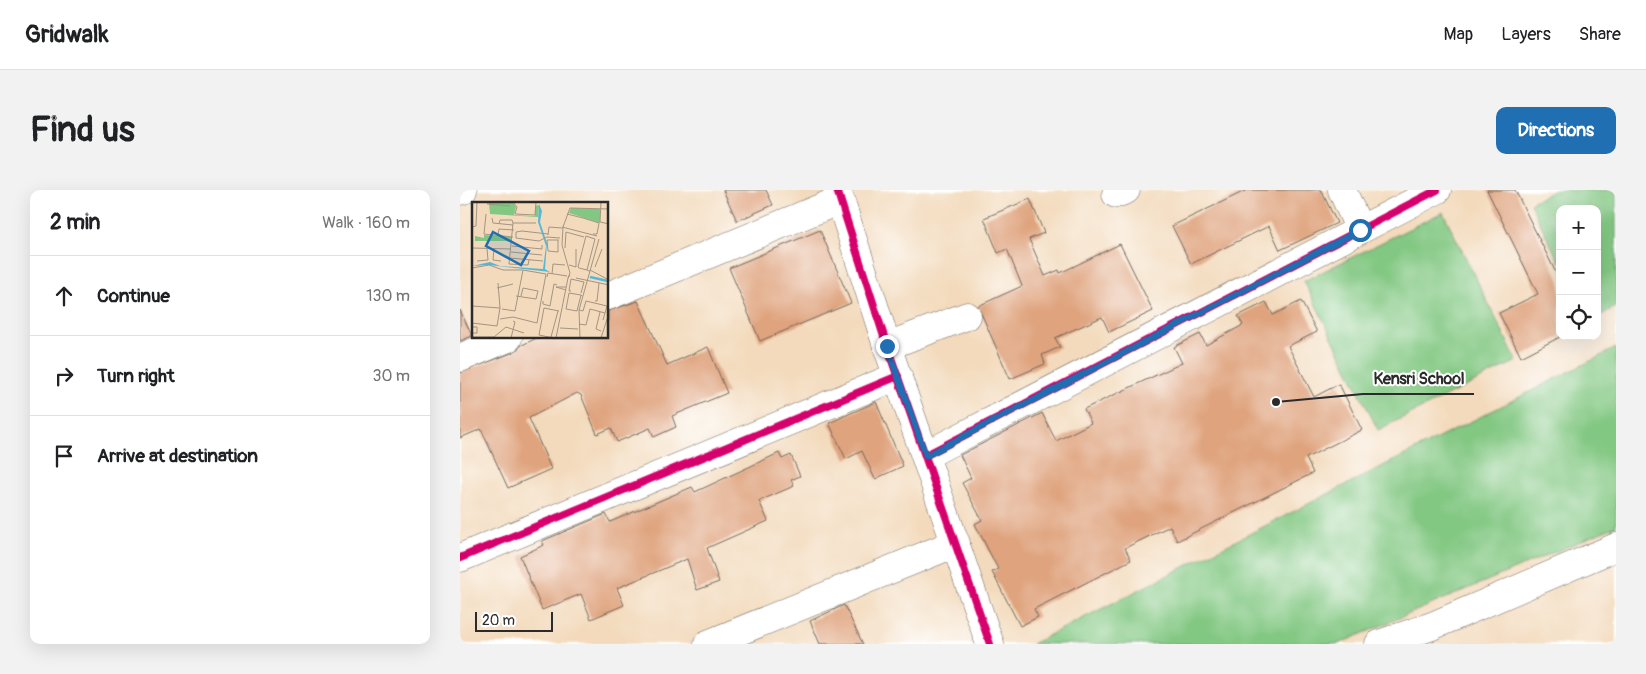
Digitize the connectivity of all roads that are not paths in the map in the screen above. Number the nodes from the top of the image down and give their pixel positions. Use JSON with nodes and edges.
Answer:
{"nodes":[{"id":1,"x":1342,"y":190,"type":"edge"},
{"id":2,"x":1437,"y":190,"type":"edge"},
{"id":3,"x":838,"y":195,"type":"edge"},
{"id":4,"x":1360,"y":230,"type":"junction"},
{"id":5,"x":609,"y":296,"type":"edge"},
{"id":6,"x":967,"y":316,"type":"dead end"},
{"id":7,"x":506,"y":339,"type":"edge"},
{"id":8,"x":887,"y":346,"type":"junction"},
{"id":9,"x":460,"y":358,"type":"edge"},
{"id":10,"x":898,"y":376,"type":"junction"},
{"id":11,"x":926,"y":456,"type":"junction"},
{"id":12,"x":956,"y":543,"type":"junction"},
{"id":13,"x":1616,"y":547,"type":"edge"},
{"id":14,"x":460,"y":558,"type":"edge"},
{"id":15,"x":1435,"y":635,"type":"edge"},
{"id":16,"x":708,"y":644,"type":"edge"},
{"id":17,"x":990,"y":644,"type":"edge"},
{"id":18,"x":1379,"y":644,"type":"edge"}],
"edges":[{"from":1,"to":4,"type":"street"},
{"from":2,"to":4,"type":"street"},
{"from":3,"to":5,"type":"street"},
{"from":3,"to":8,"type":"street"},
{"from":4,"to":11,"type":"street"},
{"from":6,"to":8,"type":"street"},
{"from":7,"to":9,"type":"street"},
{"from":8,"to":10,"type":"street"},
{"from":10,"to":11,"type":"street"},
{"from":10,"to":14,"type":"street"},
{"from":11,"to":12,"type":"street"},
{"from":12,"to":16,"type":"street"},
{"from":12,"to":17,"type":"street"},
{"from":13,"to":15,"type":"street"},
{"from":15,"to":18,"type":"street"}]}
